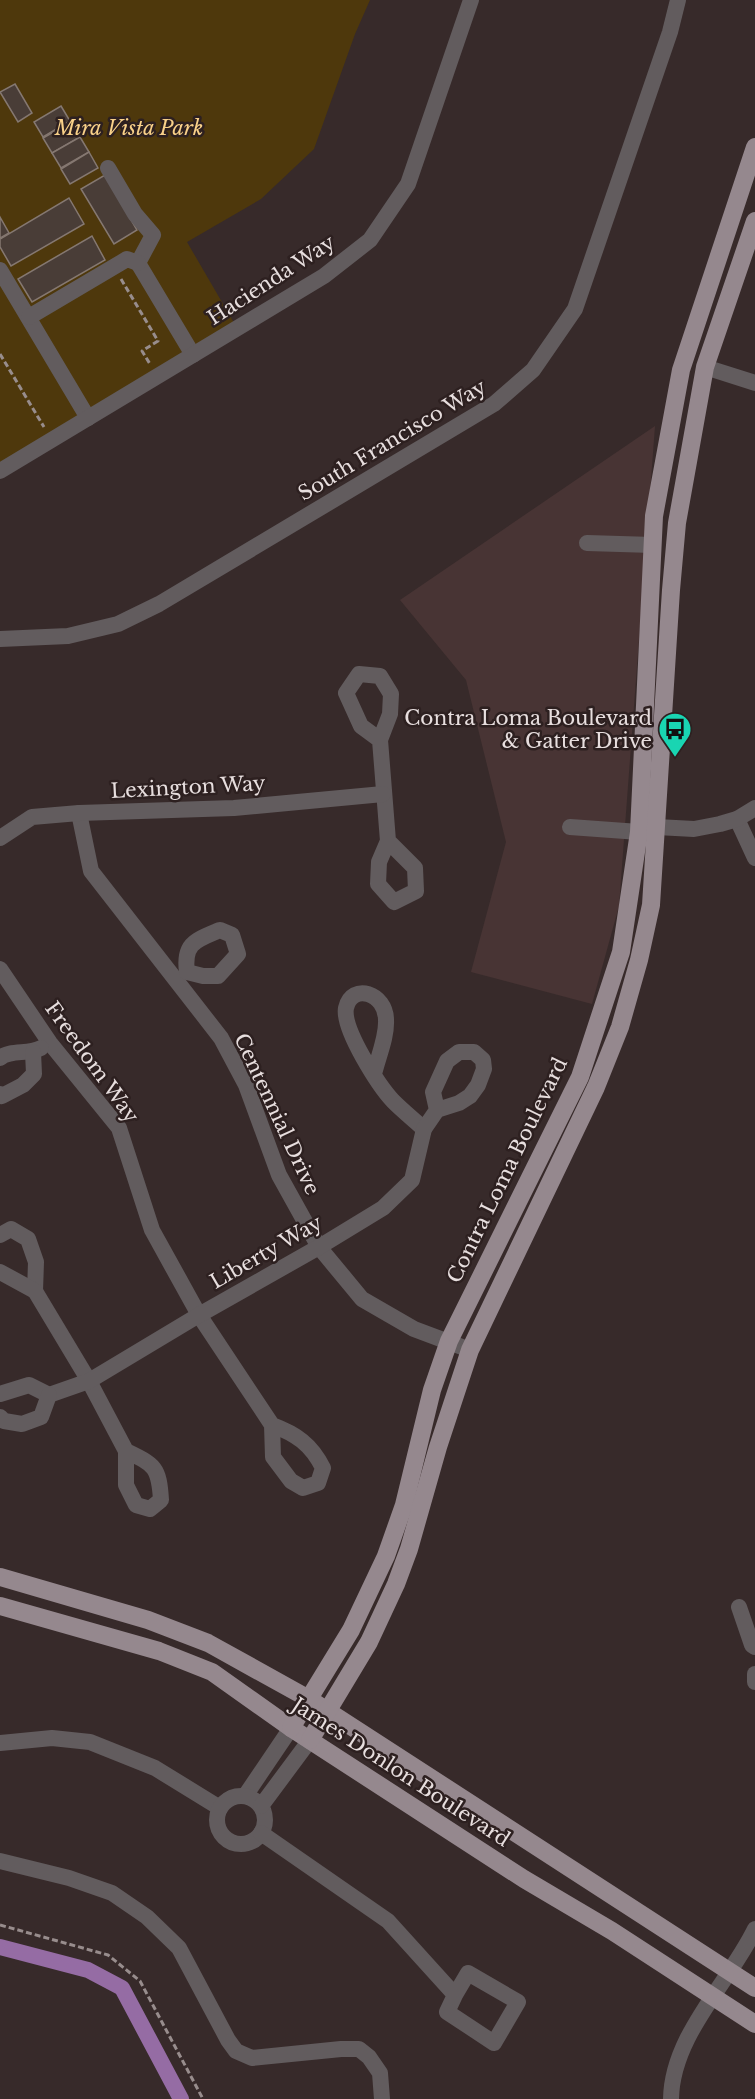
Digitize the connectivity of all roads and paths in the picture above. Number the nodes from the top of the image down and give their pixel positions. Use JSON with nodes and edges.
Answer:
{"nodes":[{"id":1,"x":471,"y":0,"type":"edge"},
{"id":2,"x":678,"y":0,"type":"edge"},
{"id":3,"x":755,"y":147,"type":"edge"},
{"id":4,"x":108,"y":168,"type":"dead end"},
{"id":5,"x":755,"y":221,"type":"edge"},
{"id":6,"x":138,"y":263,"type":"junction"},
{"id":7,"x":114,"y":267,"type":"junction"},
{"id":8,"x":0,"y":270,"type":"edge"},
{"id":9,"x":29,"y":317,"type":"junction"},
{"id":10,"x":0,"y":354,"type":"edge"},
{"id":11,"x":194,"y":355,"type":"junction"},
{"id":12,"x":705,"y":367,"type":"junction"},
{"id":13,"x":158,"y":376,"type":"junction"},
{"id":14,"x":755,"y":383,"type":"edge"},
{"id":15,"x":88,"y":418,"type":"junction"},
{"id":16,"x":52,"y":440,"type":"junction"},
{"id":17,"x":0,"y":471,"type":"edge"},
{"id":18,"x":587,"y":543,"type":"dead end"},
{"id":19,"x":653,"y":545,"type":"junction"},
{"id":20,"x":0,"y":639,"type":"edge"},
{"id":21,"x":380,"y":740,"type":"dead end"},
{"id":22,"x":383,"y":794,"type":"junction"},
{"id":23,"x":755,"y":808,"type":"edge"},
{"id":24,"x":79,"y":813,"type":"junction"},
{"id":25,"x":737,"y":819,"type":"junction"},
{"id":26,"x":570,"y":828,"type":"dead end"},
{"id":27,"x":648,"y":830,"type":"junction"},
{"id":28,"x":0,"y":838,"type":"edge"},
{"id":29,"x":388,"y":840,"type":"dead end"},
{"id":30,"x":755,"y":858,"type":"edge"},
{"id":31,"x":0,"y":969,"type":"edge"},
{"id":32,"x":50,"y":1043,"type":"junction"},
{"id":33,"x":33,"y":1052,"type":"junction"},
{"id":34,"x":0,"y":1058,"type":"edge"},
{"id":35,"x":374,"y":1074,"type":"dead end"},
{"id":36,"x":0,"y":1094,"type":"edge"},
{"id":37,"x":437,"y":1110,"type":"dead end"},
{"id":38,"x":424,"y":1129,"type":"junction"},
{"id":39,"x":0,"y":1235,"type":"edge"},
{"id":40,"x":319,"y":1247,"type":"junction"},
{"id":41,"x":0,"y":1272,"type":"edge"},
{"id":42,"x":35,"y":1291,"type":"junction"},
{"id":43,"x":199,"y":1315,"type":"junction"},
{"id":44,"x":448,"y":1341,"type":"junction"},
{"id":45,"x":470,"y":1350,"type":"junction"},
{"id":46,"x":90,"y":1381,"type":"junction"},
{"id":47,"x":0,"y":1394,"type":"edge"},
{"id":48,"x":49,"y":1395,"type":"junction"},
{"id":49,"x":0,"y":1417,"type":"edge"},
{"id":50,"x":272,"y":1425,"type":"dead end"},
{"id":51,"x":126,"y":1451,"type":"dead end"},
{"id":52,"x":0,"y":1577,"type":"edge"},
{"id":53,"x":0,"y":1606,"type":"edge"},
{"id":54,"x":739,"y":1607,"type":"dead end"},
{"id":55,"x":755,"y":1647,"type":"edge"},
{"id":56,"x":755,"y":1674,"type":"edge"},
{"id":57,"x":755,"y":1682,"type":"edge"},
{"id":58,"x":309,"y":1699,"type":"junction"},
{"id":59,"x":328,"y":1712,"type":"junction"},
{"id":60,"x":291,"y":1728,"type":"junction"},
{"id":61,"x":310,"y":1740,"type":"junction"},
{"id":62,"x":0,"y":1743,"type":"edge"},
{"id":63,"x":245,"y":1796,"type":"junction"},
{"id":64,"x":261,"y":1806,"type":"junction"},
{"id":65,"x":220,"y":1808,"type":"junction"},
{"id":66,"x":261,"y":1833,"type":"junction"},
{"id":67,"x":0,"y":1861,"type":"edge"},
{"id":68,"x":0,"y":1925,"type":"edge"},
{"id":69,"x":755,"y":1929,"type":"edge"},
{"id":70,"x":728,"y":1972,"type":"junction"},
{"id":71,"x":755,"y":1988,"type":"edge"},
{"id":72,"x":455,"y":1995,"type":"dead end"},
{"id":73,"x":711,"y":1996,"type":"junction"},
{"id":74,"x":755,"y":2024,"type":"edge"},
{"id":75,"x":202,"y":2099,"type":"edge"},
{"id":76,"x":382,"y":2099,"type":"edge"},
{"id":77,"x":671,"y":2099,"type":"edge"}],
"edges":[{"from":1,"to":11,"type":"street","name":"Hacienda Way"},
{"from":2,"to":20,"type":"street","name":"South Francisco Way"},
{"from":3,"to":19,"type":"main road","name":"Contra Loma Boulevard"},
{"from":4,"to":6,"type":"street"},
{"from":5,"to":12,"type":"main road","name":"Contra Loma Boulevard"},
{"from":6,"to":7,"type":"street"},
{"from":6,"to":11,"type":"street"},
{"from":7,"to":9,"type":"street"},
{"from":7,"to":13,"type":"path"},
{"from":8,"to":9,"type":"street"},
{"from":9,"to":15,"type":"street"},
{"from":10,"to":16,"type":"path"},
{"from":11,"to":13,"type":"street","name":"Hacienda Way"},
{"from":12,"to":14,"type":"street"},
{"from":12,"to":27,"type":"main road","name":"Contra Loma Boulevard"},
{"from":13,"to":15,"type":"street","name":"Hacienda Way"},
{"from":15,"to":16,"type":"street","name":"Hacienda Way"},
{"from":16,"to":17,"type":"street","name":"Hacienda Way"},
{"from":18,"to":19,"type":"street"},
{"from":19,"to":27,"type":"main road","name":"Contra Loma Boulevard"},
{"from":21,"to":22,"type":"street"},
{"from":22,"to":24,"type":"street","name":"Lexington Way"},
{"from":22,"to":29,"type":"street"},
{"from":23,"to":25,"type":"street"},
{"from":24,"to":28,"type":"street","name":"Lexington Way"},
{"from":24,"to":40,"type":"street","name":"Centennial Drive"},
{"from":25,"to":27,"type":"street"},
{"from":25,"to":30,"type":"street"},
{"from":26,"to":27,"type":"street"},
{"from":27,"to":44,"type":"main road","name":"Contra Loma Boulevard"},
{"from":27,"to":45,"type":"main road","name":"Contra Loma Boulevard"},
{"from":31,"to":32,"type":"street","name":"Freedom Way"},
{"from":32,"to":33,"type":"street"},
{"from":32,"to":43,"type":"street","name":"Freedom Way"},
{"from":33,"to":34,"type":"street"},
{"from":33,"to":36,"type":"street"},
{"from":35,"to":38,"type":"street"},
{"from":37,"to":38,"type":"street"},
{"from":38,"to":40,"type":"street","name":"Liberty Way"},
{"from":39,"to":42,"type":"street"},
{"from":40,"to":43,"type":"street","name":"Liberty Way"},
{"from":40,"to":44,"type":"street","name":"Centennial Drive"},
{"from":41,"to":42,"type":"street"},
{"from":42,"to":46,"type":"street"},
{"from":43,"to":46,"type":"street","name":"Liberty Way"},
{"from":43,"to":50,"type":"street","name":"Freedom Way"},
{"from":44,"to":45,"type":"street","name":"Centennial Drive"},
{"from":44,"to":58,"type":"main road","name":"Contra Loma Boulevard"},
{"from":45,"to":59,"type":"main road","name":"Contra Loma Boulevard"},
{"from":46,"to":48,"type":"street","name":"Liberty Way"},
{"from":46,"to":51,"type":"street"},
{"from":47,"to":48,"type":"street"},
{"from":48,"to":49,"type":"street"},
{"from":52,"to":58,"type":"main road","name":"James Donlon Boulevard"},
{"from":53,"to":60,"type":"main road","name":"James Donlon Boulevard"},
{"from":54,"to":55,"type":"street"},
{"from":56,"to":57,"type":"street"},
{"from":58,"to":59,"type":"main road","name":"James Donlon Boulevard"},
{"from":58,"to":60,"type":"main road","name":"Contra Loma Boulevard"},
{"from":59,"to":61,"type":"main road","name":"Contra Loma Boulevard"},
{"from":59,"to":70,"type":"main road","name":"James Donlon Boulevard"},
{"from":60,"to":61,"type":"main road","name":"James Donlon Boulevard"},
{"from":60,"to":63,"type":"street"},
{"from":61,"to":64,"type":"street"},
{"from":61,"to":73,"type":"main road","name":"James Donlon Boulevard"},
{"from":62,"to":65,"type":"street"},
{"from":63,"to":64,"type":"street"},
{"from":63,"to":65,"type":"street"},
{"from":64,"to":66,"type":"street"},
{"from":65,"to":66,"type":"street"},
{"from":66,"to":72,"type":"street"},
{"from":67,"to":76,"type":"street"},
{"from":68,"to":75,"type":"path"},
{"from":69,"to":70,"type":"street"},
{"from":70,"to":71,"type":"main road","name":"James Donlon Boulevard"},
{"from":70,"to":73,"type":"street"},
{"from":73,"to":74,"type":"main road","name":"James Donlon Boulevard"},
{"from":73,"to":77,"type":"street"}]}
